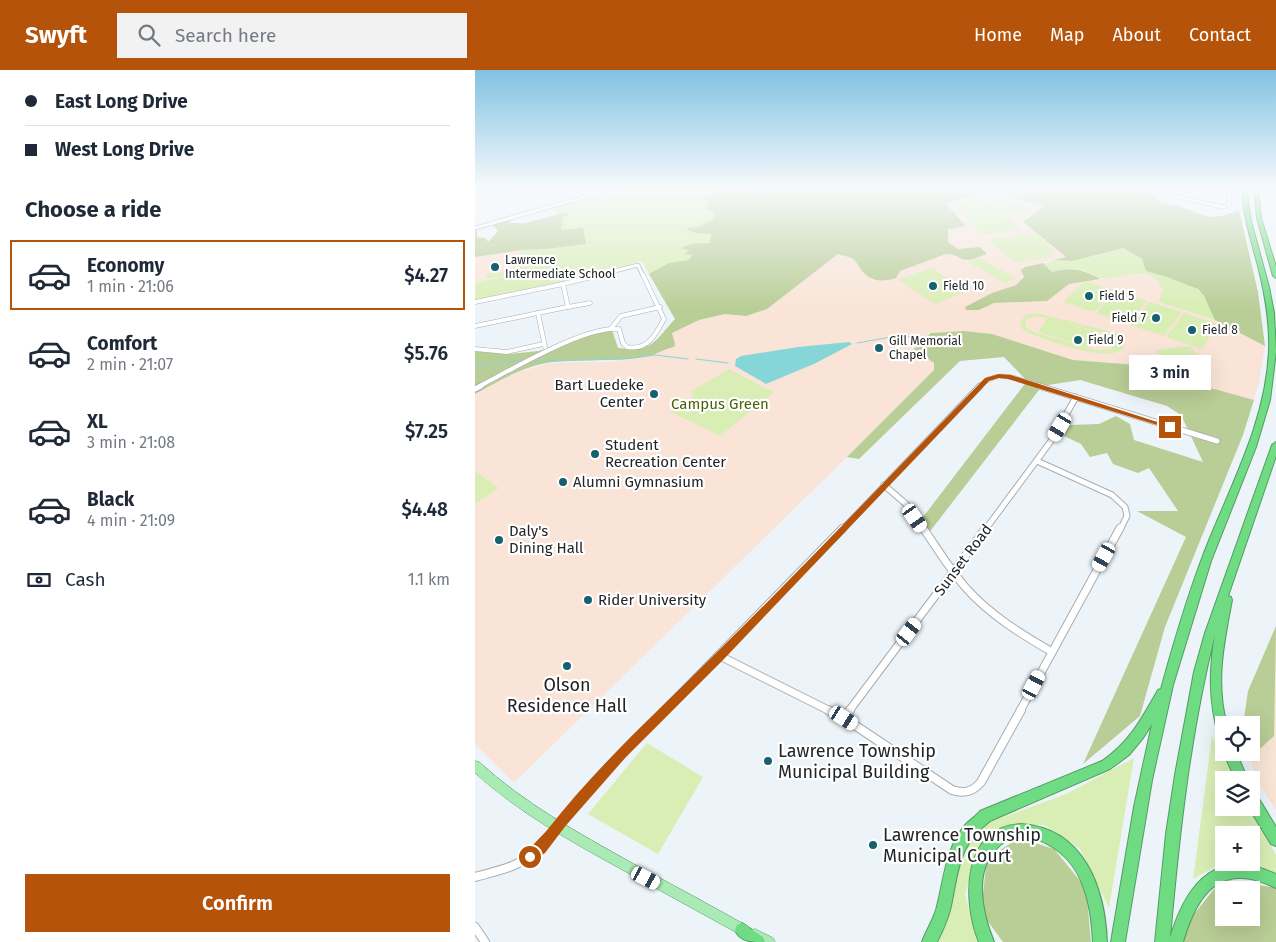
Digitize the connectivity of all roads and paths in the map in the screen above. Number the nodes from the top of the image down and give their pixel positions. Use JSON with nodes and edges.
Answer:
{"nodes":[{"id":1,"x":1250,"y":229,"type":"edge"},
{"id":2,"x":1262,"y":229,"type":"edge"},
{"id":3,"x":1276,"y":276,"type":"edge"},
{"id":4,"x":563,"y":284,"type":"junction"},
{"id":5,"x":475,"y":302,"type":"edge"},
{"id":6,"x":591,"y":302,"type":"dead end"},
{"id":7,"x":567,"y":306,"type":"junction"},
{"id":8,"x":660,"y":307,"type":"junction"},
{"id":9,"x":539,"y":313,"type":"junction"},
{"id":10,"x":475,"y":326,"type":"edge"},
{"id":11,"x":612,"y":327,"type":"junction"},
{"id":12,"x":543,"y":344,"type":"junction"},
{"id":13,"x":475,"y":349,"type":"edge"},
{"id":14,"x":549,"y":350,"type":"junction"},
{"id":15,"x":475,"y":389,"type":"edge"},
{"id":16,"x":1076,"y":397,"type":"junction"},
{"id":17,"x":1217,"y":441,"type":"dead end"},
{"id":18,"x":1276,"y":445,"type":"edge"},
{"id":19,"x":1037,"y":461,"type":"junction"},
{"id":20,"x":884,"y":486,"type":"junction"},
{"id":21,"x":1233,"y":569,"type":"junction"},
{"id":22,"x":954,"y":572,"type":"junction"},
{"id":23,"x":1051,"y":652,"type":"junction"},
{"id":24,"x":720,"y":656,"type":"junction"},
{"id":25,"x":1168,"y":686,"type":"junction"},
{"id":26,"x":1219,"y":716,"type":"edge"},
{"id":27,"x":844,"y":718,"type":"junction"},
{"id":28,"x":475,"y":766,"type":"edge"},
{"id":29,"x":1260,"y":813,"type":"edge"},
{"id":30,"x":558,"y":826,"type":"junction"},
{"id":31,"x":1276,"y":838,"type":"edge"},
{"id":32,"x":475,"y":877,"type":"edge"},
{"id":33,"x":1276,"y":881,"type":"edge"},
{"id":34,"x":475,"y":930,"type":"edge"},
{"id":35,"x":742,"y":930,"type":"junction"},
{"id":36,"x":485,"y":942,"type":"edge"},
{"id":37,"x":758,"y":942,"type":"edge"},
{"id":38,"x":769,"y":942,"type":"edge"},
{"id":39,"x":929,"y":942,"type":"edge"},
{"id":40,"x":987,"y":942,"type":"edge"},
{"id":41,"x":1100,"y":942,"type":"edge"},
{"id":42,"x":1119,"y":942,"type":"edge"},
{"id":43,"x":1162,"y":942,"type":"edge"},
{"id":44,"x":1175,"y":942,"type":"edge"}],
"edges":[{"from":1,"to":25,"type":"highway"},
{"from":2,"to":3,"type":"highway"},
{"from":4,"to":5,"type":"street"},
{"from":4,"to":7,"type":"street"},
{"from":4,"to":8,"type":"street"},
{"from":6,"to":7,"type":"street"},
{"from":7,"to":9,"type":"street"},
{"from":8,"to":11,"type":"street"},
{"from":8,"to":11,"type":"street"},
{"from":9,"to":10,"type":"street"},
{"from":9,"to":12,"type":"street"},
{"from":11,"to":14,"type":"street"},
{"from":12,"to":13,"type":"street"},
{"from":12,"to":14,"type":"street"},
{"from":14,"to":15,"type":"street"},
{"from":16,"to":17,"type":"street"},
{"from":16,"to":19,"type":"street","name":"Sunset Road"},
{"from":16,"to":20,"type":"street"},
{"from":18,"to":21,"type":"highway"},
{"from":19,"to":22,"type":"street","name":"Sunset Road"},
{"from":19,"to":23,"type":"street"},
{"from":20,"to":22,"type":"street"},
{"from":20,"to":24,"type":"street"},
{"from":21,"to":26,"type":"highway"},
{"from":21,"to":43,"type":"highway"},
{"from":22,"to":23,"type":"street"},
{"from":22,"to":27,"type":"street","name":"Sunset Road"},
{"from":23,"to":27,"type":"street"},
{"from":24,"to":27,"type":"street"},
{"from":24,"to":30,"type":"street"},
{"from":25,"to":39,"type":"highway"},
{"from":25,"to":42,"type":"highway"},
{"from":28,"to":30,"type":"main road"},
{"from":29,"to":31,"type":"highway"},
{"from":30,"to":32,"type":"street"},
{"from":30,"to":35,"type":"main road"},
{"from":33,"to":44,"type":"highway"},
{"from":34,"to":36,"type":"street"},
{"from":35,"to":37,"type":"highway"},
{"from":35,"to":38,"type":"main road"},
{"from":40,"to":41,"type":"highway"}]}
